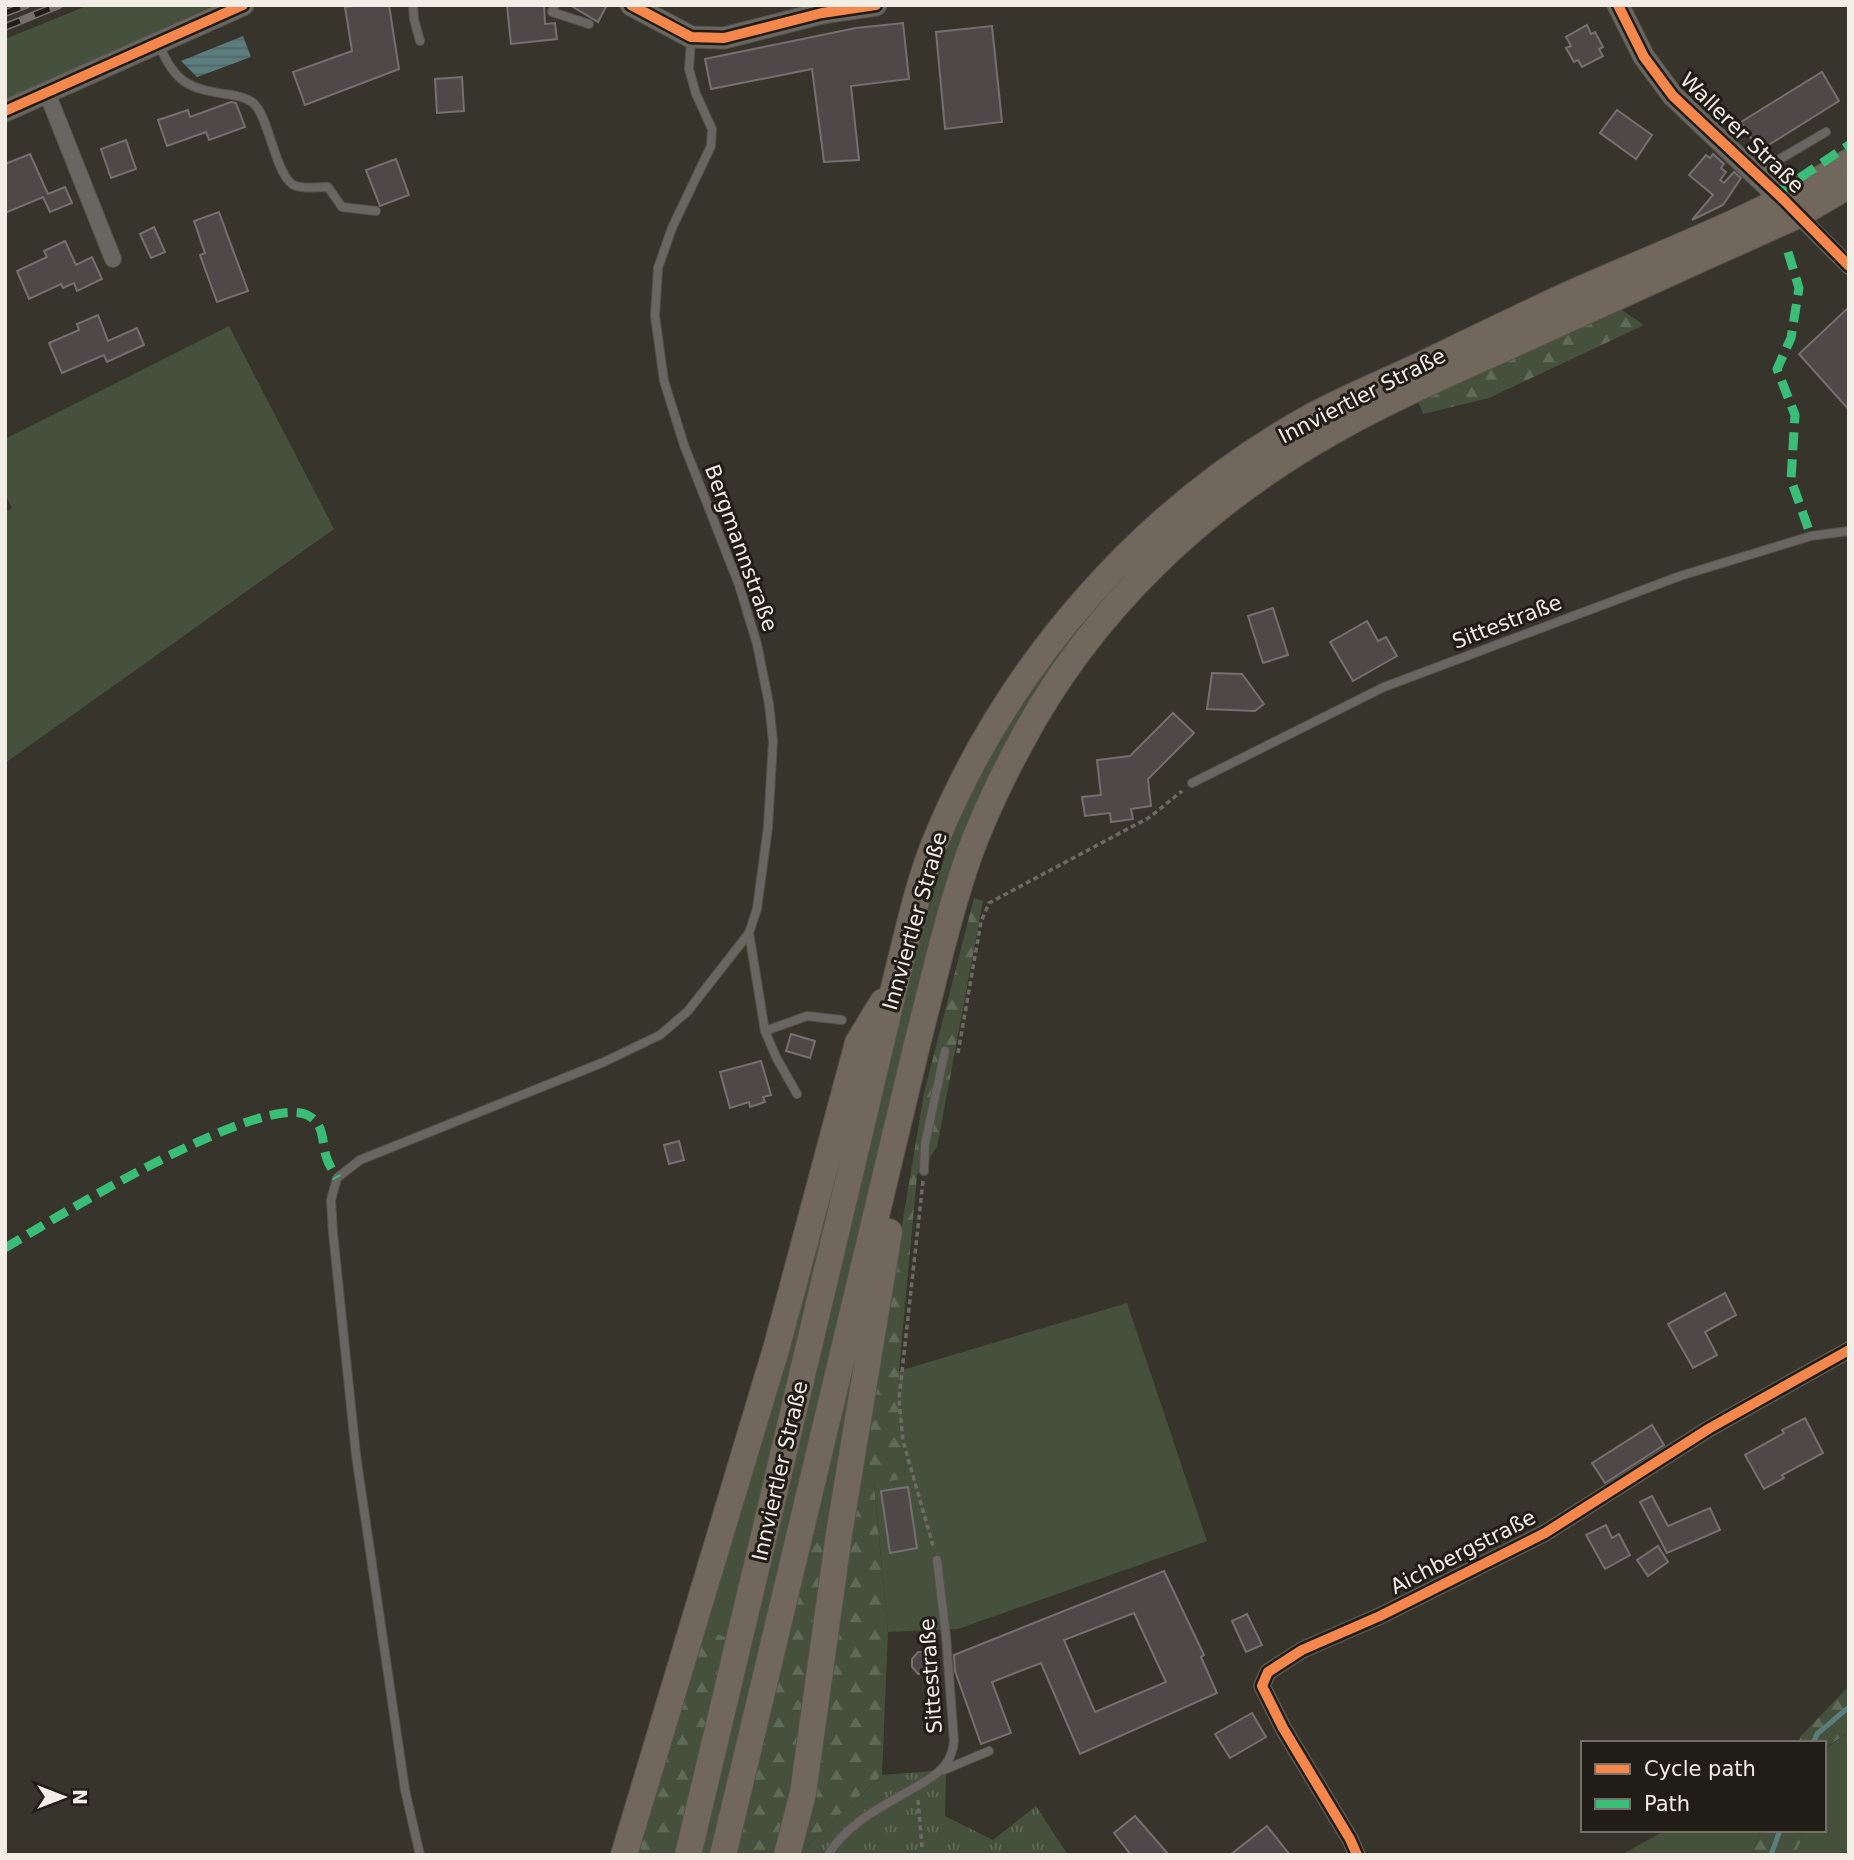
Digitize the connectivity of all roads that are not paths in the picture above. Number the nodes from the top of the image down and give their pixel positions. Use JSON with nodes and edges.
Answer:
{"nodes":[{"id":1,"x":243,"y":5,"type":"edge"},
{"id":2,"x":413,"y":5,"type":"edge"},
{"id":3,"x":555,"y":5,"type":"edge"},
{"id":4,"x":631,"y":5,"type":"edge"},
{"id":5,"x":876,"y":5,"type":"edge"},
{"id":6,"x":1618,"y":5,"type":"edge"},
{"id":7,"x":589,"y":24,"type":"dead end"},
{"id":8,"x":691,"y":37,"type":"junction"},
{"id":9,"x":158,"y":41,"type":"junction"},
{"id":10,"x":420,"y":41,"type":"dead end"},
{"id":11,"x":47,"y":93,"type":"junction"},
{"id":12,"x":5,"y":111,"type":"edge"},
{"id":13,"x":1826,"y":132,"type":"dead end"},
{"id":14,"x":1849,"y":162,"type":"edge"},
{"id":15,"x":1756,"y":173,"type":"junction"},
{"id":16,"x":1849,"y":185,"type":"edge"},
{"id":17,"x":1791,"y":207,"type":"junction"},
{"id":18,"x":376,"y":211,"type":"dead end"},
{"id":19,"x":113,"y":259,"type":"dead end"},
{"id":20,"x":1849,"y":266,"type":"edge"},
{"id":21,"x":1849,"y":531,"type":"edge"},
{"id":22,"x":1192,"y":783,"type":"road end"},
{"id":23,"x":749,"y":933,"type":"junction"},
{"id":24,"x":896,"y":980,"type":"junction"},
{"id":25,"x":842,"y":1020,"type":"dead end"},
{"id":26,"x":765,"y":1031,"type":"junction"},
{"id":27,"x":945,"y":1051,"type":"dead end"},
{"id":28,"x":797,"y":1094,"type":"dead end"},
{"id":29,"x":889,"y":1164,"type":"junction"},
{"id":30,"x":924,"y":1171,"type":"road end"},
{"id":31,"x":1849,"y":1350,"type":"edge"},
{"id":32,"x":937,"y":1560,"type":"road end"},
{"id":33,"x":989,"y":1751,"type":"dead end"},
{"id":34,"x":942,"y":1770,"type":"junction"},
{"id":35,"x":420,"y":1855,"type":"edge"},
{"id":36,"x":624,"y":1855,"type":"edge"},
{"id":37,"x":688,"y":1855,"type":"edge"},
{"id":38,"x":723,"y":1855,"type":"edge"},
{"id":39,"x":787,"y":1855,"type":"edge"},
{"id":40,"x":828,"y":1855,"type":"edge"},
{"id":41,"x":1357,"y":1855,"type":"edge"}],
"edges":[{"from":1,"to":9,"type":"street"},
{"from":2,"to":10,"type":"lane"},
{"from":3,"to":7,"type":"lane"},
{"from":4,"to":8,"type":"street"},
{"from":5,"to":8,"type":"street"},
{"from":6,"to":15,"type":"street","name":"Wallerer Straße"},
{"from":8,"to":23,"type":"lane","name":"Bergmannstraße"},
{"from":9,"to":11,"type":"street"},
{"from":9,"to":18,"type":"lane"},
{"from":11,"to":12,"type":"street"},
{"from":11,"to":19,"type":"street"},
{"from":13,"to":15,"type":"lane"},
{"from":14,"to":17,"type":"main road","name":"Innviertler Straße"},
{"from":15,"to":17,"type":"street","name":"Wallerer Straße"},
{"from":16,"to":17,"type":"main road","name":"Innviertler Straße"},
{"from":17,"to":20,"type":"street"},
{"from":17,"to":24,"type":"main road","name":"Innviertler Straße"},
{"from":17,"to":29,"type":"main road","name":"Innviertler Straße"},
{"from":21,"to":22,"type":"lane","name":"Sittestraße"},
{"from":23,"to":26,"type":"lane"},
{"from":23,"to":35,"type":"lane","name":"Bergmannstraße"},
{"from":24,"to":36,"type":"main road"},
{"from":24,"to":37,"type":"main road","name":"Innviertler Straße"},
{"from":25,"to":26,"type":"lane"},
{"from":26,"to":28,"type":"lane"},
{"from":27,"to":30,"type":"lane"},
{"from":29,"to":38,"type":"main road","name":"Innviertler Straße"},
{"from":29,"to":39,"type":"main road"},
{"from":31,"to":41,"type":"street","name":"Aichbergstraße"},
{"from":32,"to":34,"type":"lane","name":"Sittestraße"},
{"from":33,"to":34,"type":"lane"},
{"from":34,"to":40,"type":"lane"}]}
